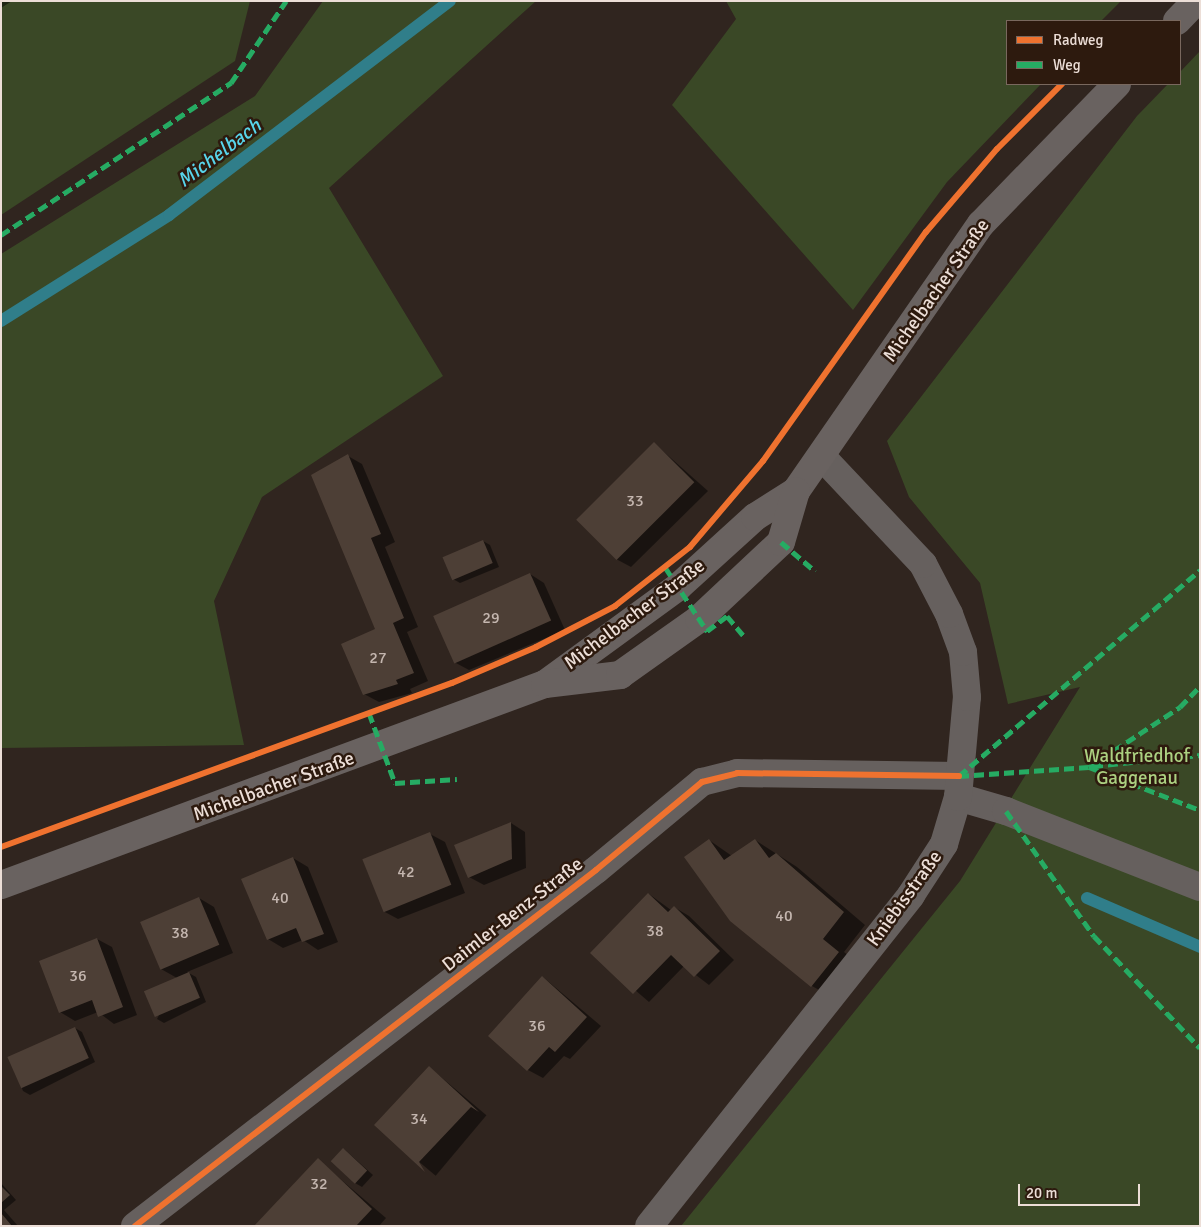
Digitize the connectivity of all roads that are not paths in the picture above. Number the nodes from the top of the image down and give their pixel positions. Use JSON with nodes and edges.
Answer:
{"nodes":[{"id":1,"x":1196,"y":1,"type":"edge"},
{"id":2,"x":1178,"y":20,"type":"edge"},
{"id":3,"x":1116,"y":85,"type":"edge"},
{"id":4,"x":822,"y":457,"type":"junction"},
{"id":5,"x":796,"y":491,"type":"junction"},
{"id":6,"x":545,"y":684,"type":"junction"},
{"id":7,"x":958,"y":787,"type":"junction"},
{"id":8,"x":1,"y":885,"type":"edge"},
{"id":9,"x":1200,"y":886,"type":"edge"},
{"id":10,"x":135,"y":1226,"type":"edge"},
{"id":11,"x":649,"y":1226,"type":"edge"}],
"edges":[{"from":1,"to":2,"type":"main road"},
{"from":3,"to":4,"type":"main road","name":"Michelbacher Straße"},
{"from":4,"to":5,"type":"main road","name":"Michelbacher Straße"},
{"from":4,"to":7,"type":"street","name":"Kniebisstraße"},
{"from":5,"to":6,"type":"main road","name":"Michelbacher Straße"},
{"from":5,"to":6,"type":"main road","name":"Michelbacher Straße"},
{"from":6,"to":8,"type":"main road","name":"Michelbacher Straße"},
{"from":7,"to":9,"type":"street","name":"Daimler-Benz-Straße"},
{"from":7,"to":10,"type":"street","name":"Daimler-Benz-Straße"},
{"from":7,"to":11,"type":"street","name":"Kniebisstraße"}]}
